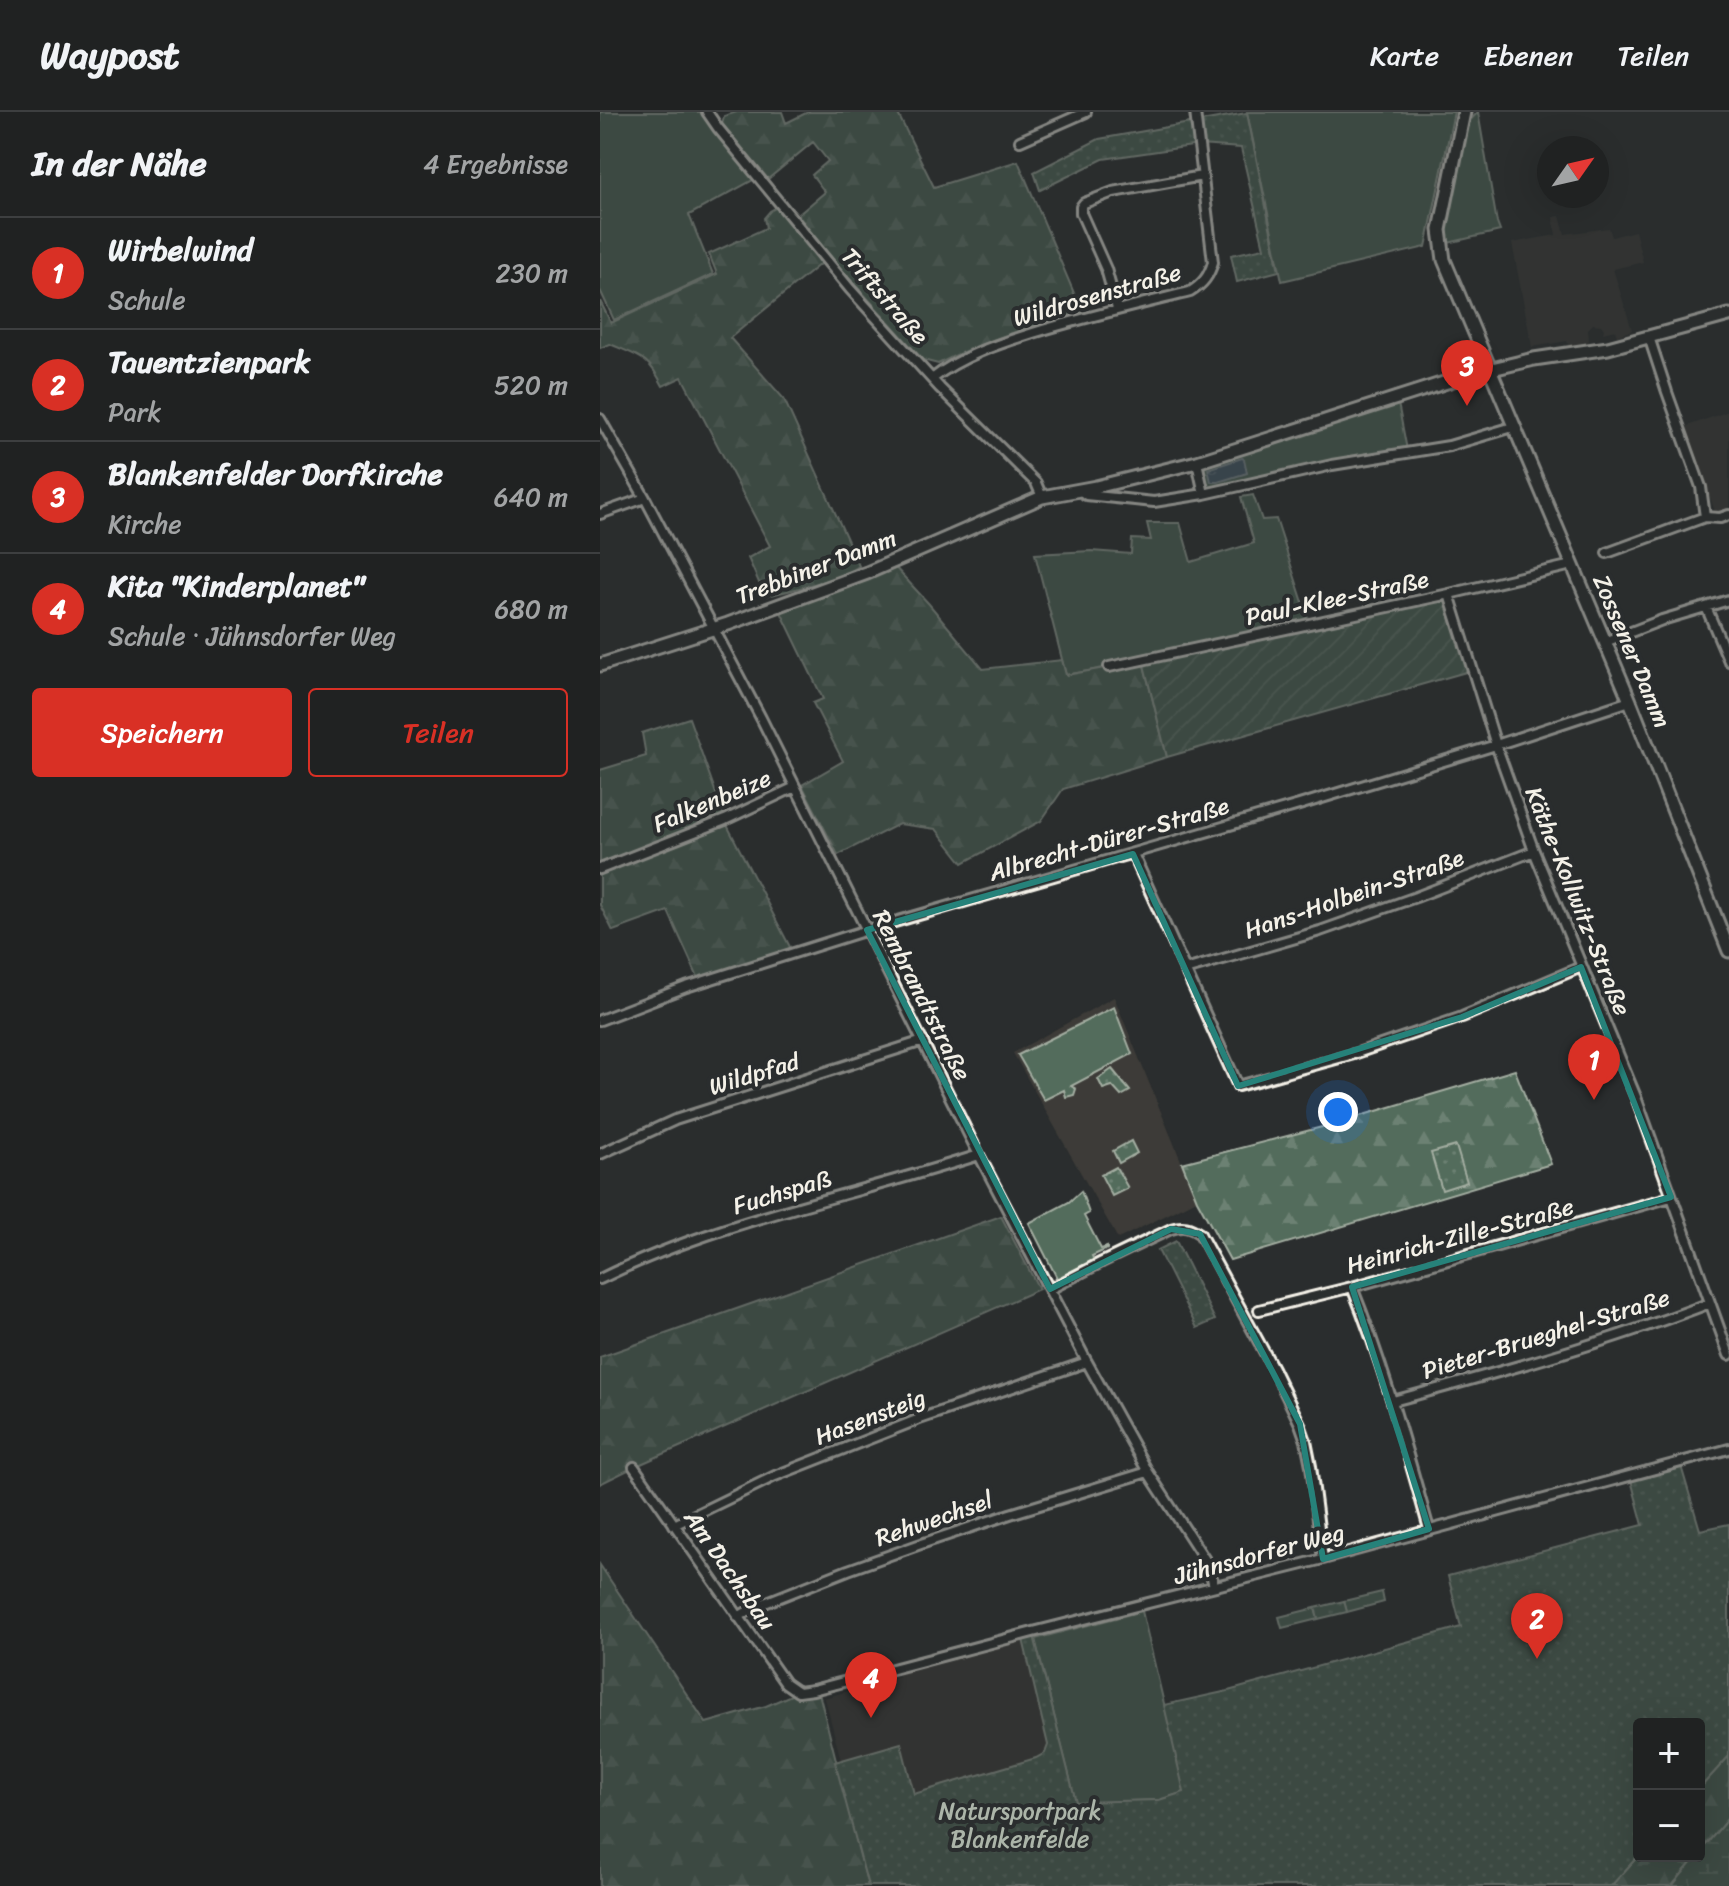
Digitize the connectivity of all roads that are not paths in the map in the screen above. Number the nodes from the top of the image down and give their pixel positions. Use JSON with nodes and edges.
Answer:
{"nodes":[{"id":1,"x":707,"y":112,"type":"edge"},
{"id":2,"x":1086,"y":112,"type":"edge"},
{"id":3,"x":1195,"y":112,"type":"edge"},
{"id":4,"x":1464,"y":112,"type":"edge"},
{"id":5,"x":1020,"y":141,"type":"dead end"},
{"id":6,"x":1202,"y":176,"type":"junction"},
{"id":7,"x":1117,"y":309,"type":"junction"},
{"id":8,"x":1729,"y":315,"type":"edge"},
{"id":9,"x":1649,"y":337,"type":"junction"},
{"id":10,"x":1489,"y":369,"type":"junction"},
{"id":11,"x":932,"y":379,"type":"junction"},
{"id":12,"x":600,"y":419,"type":"edge"},
{"id":13,"x":1513,"y":427,"type":"junction"},
{"id":14,"x":1197,"y":462,"type":"junction"},
{"id":15,"x":1080,"y":490,"type":"junction"},
{"id":16,"x":1204,"y":494,"type":"junction"},
{"id":17,"x":1042,"y":497,"type":"junction"},
{"id":18,"x":645,"y":498,"type":"junction"},
{"id":19,"x":600,"y":514,"type":"edge"},
{"id":20,"x":1729,"y":515,"type":"edge"},
{"id":21,"x":1705,"y":517,"type":"junction"},
{"id":22,"x":1607,"y":553,"type":"dead end"},
{"id":23,"x":1572,"y":565,"type":"junction"},
{"id":24,"x":1449,"y":594,"type":"junction"},
{"id":25,"x":1729,"y":600,"type":"edge"},
{"id":26,"x":1706,"y":607,"type":"junction"},
{"id":27,"x":714,"y":629,"type":"junction"},
{"id":28,"x":1605,"y":642,"type":"junction"},
{"id":29,"x":1729,"y":661,"type":"edge"},
{"id":30,"x":600,"y":665,"type":"edge"},
{"id":31,"x":1109,"y":667,"type":"dead end"},
{"id":32,"x":1630,"y":701,"type":"junction"},
{"id":33,"x":1496,"y":745,"type":"junction"},
{"id":34,"x":795,"y":787,"type":"junction"},
{"id":35,"x":1534,"y":851,"type":"junction"},
{"id":36,"x":1133,"y":854,"type":"junction"},
{"id":37,"x":600,"y":869,"type":"edge"},
{"id":38,"x":867,"y":930,"type":"junction"},
{"id":39,"x":1729,"y":951,"type":"edge"},
{"id":40,"x":1581,"y":967,"type":"junction"},
{"id":41,"x":1185,"y":970,"type":"junction"},
{"id":42,"x":600,"y":1020,"type":"edge"},
{"id":43,"x":923,"y":1041,"type":"junction"},
{"id":44,"x":600,"y":1154,"type":"edge"},
{"id":45,"x":979,"y":1155,"type":"junction"},
{"id":46,"x":1671,"y":1197,"type":"junction"},
{"id":47,"x":600,"y":1279,"type":"edge"},
{"id":48,"x":1352,"y":1287,"type":"junction"},
{"id":49,"x":1050,"y":1289,"type":"junction"},
{"id":50,"x":1710,"y":1303,"type":"junction"},
{"id":51,"x":1259,"y":1310,"type":"dead end"},
{"id":52,"x":1729,"y":1355,"type":"edge"},
{"id":53,"x":1087,"y":1362,"type":"junction"},
{"id":54,"x":1393,"y":1401,"type":"junction"},
{"id":55,"x":1729,"y":1449,"type":"edge"},
{"id":56,"x":634,"y":1467,"type":"dead end"},
{"id":57,"x":1148,"y":1472,"type":"junction"},
{"id":58,"x":674,"y":1525,"type":"junction"},
{"id":59,"x":1429,"y":1529,"type":"junction"},
{"id":60,"x":1323,"y":1559,"type":"junction"},
{"id":61,"x":1214,"y":1586,"type":"junction"},
{"id":62,"x":738,"y":1617,"type":"junction"},
{"id":63,"x":798,"y":1692,"type":"joint"}],
"edges":[{"from":1,"to":11,"type":"street","name":"Triftstraße"},
{"from":2,"to":5,"type":"street"},
{"from":3,"to":6,"type":"street","name":"Wildrosenstraße"},
{"from":4,"to":10,"type":"main road","name":"Zossener Damm"},
{"from":6,"to":7,"type":"street","name":"Wildrosenstraße"},
{"from":6,"to":7,"type":"street"},
{"from":7,"to":11,"type":"street","name":"Wildrosenstraße"},
{"from":8,"to":9,"type":"main road","name":"Trebbiner Damm"},
{"from":9,"to":10,"type":"main road","name":"Trebbiner Damm"},
{"from":9,"to":21,"type":"street"},
{"from":10,"to":13,"type":"main road","name":"Zossener Damm"},
{"from":10,"to":14,"type":"main road","name":"Trebbiner Damm"},
{"from":11,"to":17,"type":"street","name":"Triftstraße"},
{"from":12,"to":18,"type":"street","name":"Rembrandtstraße"},
{"from":13,"to":16,"type":"street"},
{"from":13,"to":23,"type":"main road","name":"Zossener Damm"},
{"from":14,"to":15,"type":"main road","name":"Trebbiner Damm"},
{"from":14,"to":16,"type":"street"},
{"from":15,"to":16,"type":"street"},
{"from":15,"to":17,"type":"main road","name":"Trebbiner Damm"},
{"from":17,"to":27,"type":"main road","name":"Trebbiner Damm"},
{"from":18,"to":19,"type":"street"},
{"from":18,"to":27,"type":"street","name":"Rembrandtstraße"},
{"from":20,"to":21,"type":"street"},
{"from":21,"to":22,"type":"street"},
{"from":23,"to":24,"type":"street","name":"Paul-Klee-Straße"},
{"from":23,"to":28,"type":"main road","name":"Zossener Damm"},
{"from":24,"to":31,"type":"street","name":"Paul-Klee-Straße"},
{"from":24,"to":33,"type":"street","name":"Käthe-Kollwitz-Straße"},
{"from":25,"to":26,"type":"street"},
{"from":26,"to":28,"type":"street"},
{"from":26,"to":29,"type":"street"},
{"from":27,"to":30,"type":"main road","name":"Trebbiner Damm"},
{"from":27,"to":34,"type":"street","name":"Rembrandtstraße"},
{"from":28,"to":32,"type":"main road","name":"Zossener Damm"},
{"from":32,"to":33,"type":"street","name":"Albrecht-Dürer-Straße"},
{"from":32,"to":39,"type":"main road","name":"Zossener Damm"},
{"from":33,"to":35,"type":"street","name":"Käthe-Kollwitz-Straße"},
{"from":33,"to":36,"type":"street","name":"Albrecht-Dürer-Straße"},
{"from":34,"to":37,"type":"street","name":"Falkenbeize"},
{"from":34,"to":38,"type":"street","name":"Rembrandtstraße"},
{"from":35,"to":40,"type":"street","name":"Käthe-Kollwitz-Straße"},
{"from":35,"to":41,"type":"street","name":"Hans-Holbein-Straße"},
{"from":36,"to":38,"type":"street","name":"Albrecht-Dürer-Straße"},
{"from":36,"to":41,"type":"street"},
{"from":38,"to":42,"type":"street","name":"Albrecht-Dürer-Straße"},
{"from":38,"to":43,"type":"street","name":"Rembrandtstraße"},
{"from":40,"to":41,"type":"street"},
{"from":40,"to":46,"type":"street","name":"Käthe-Kollwitz-Straße"},
{"from":43,"to":44,"type":"street","name":"Wildpfad"},
{"from":43,"to":45,"type":"street","name":"Rembrandtstraße"},
{"from":45,"to":47,"type":"street","name":"Fuchspaß"},
{"from":45,"to":49,"type":"street","name":"Rembrandtstraße"},
{"from":46,"to":48,"type":"street","name":"Heinrich-Zille-Straße"},
{"from":46,"to":50,"type":"street","name":"Käthe-Kollwitz-Straße"},
{"from":48,"to":51,"type":"street","name":"Heinrich-Zille-Straße"},
{"from":48,"to":54,"type":"street"},
{"from":49,"to":53,"type":"street","name":"Rembrandtstraße"},
{"from":49,"to":60,"type":"street"},
{"from":50,"to":52,"type":"street","name":"Käthe-Kollwitz-Straße"},
{"from":50,"to":54,"type":"street","name":"Pieter-Brueghel-Straße"},
{"from":53,"to":57,"type":"street","name":"Rembrandtstraße"},
{"from":53,"to":58,"type":"street","name":"Hasensteig"},
{"from":54,"to":59,"type":"street"},
{"from":55,"to":59,"type":"street","name":"Jühnsdorfer Weg"},
{"from":56,"to":58,"type":"street","name":"Am Dachsbau"},
{"from":57,"to":61,"type":"street","name":"Rembrandtstraße"},
{"from":57,"to":62,"type":"street","name":"Rehwechsel"},
{"from":58,"to":62,"type":"street","name":"Am Dachsbau"},
{"from":59,"to":60,"type":"street","name":"Jühnsdorfer Weg"},
{"from":60,"to":61,"type":"street","name":"Jühnsdorfer Weg"},
{"from":61,"to":63,"type":"street","name":"Jühnsdorfer Weg"},
{"from":62,"to":63,"type":"street","name":"Am Dachsbau"}]}
